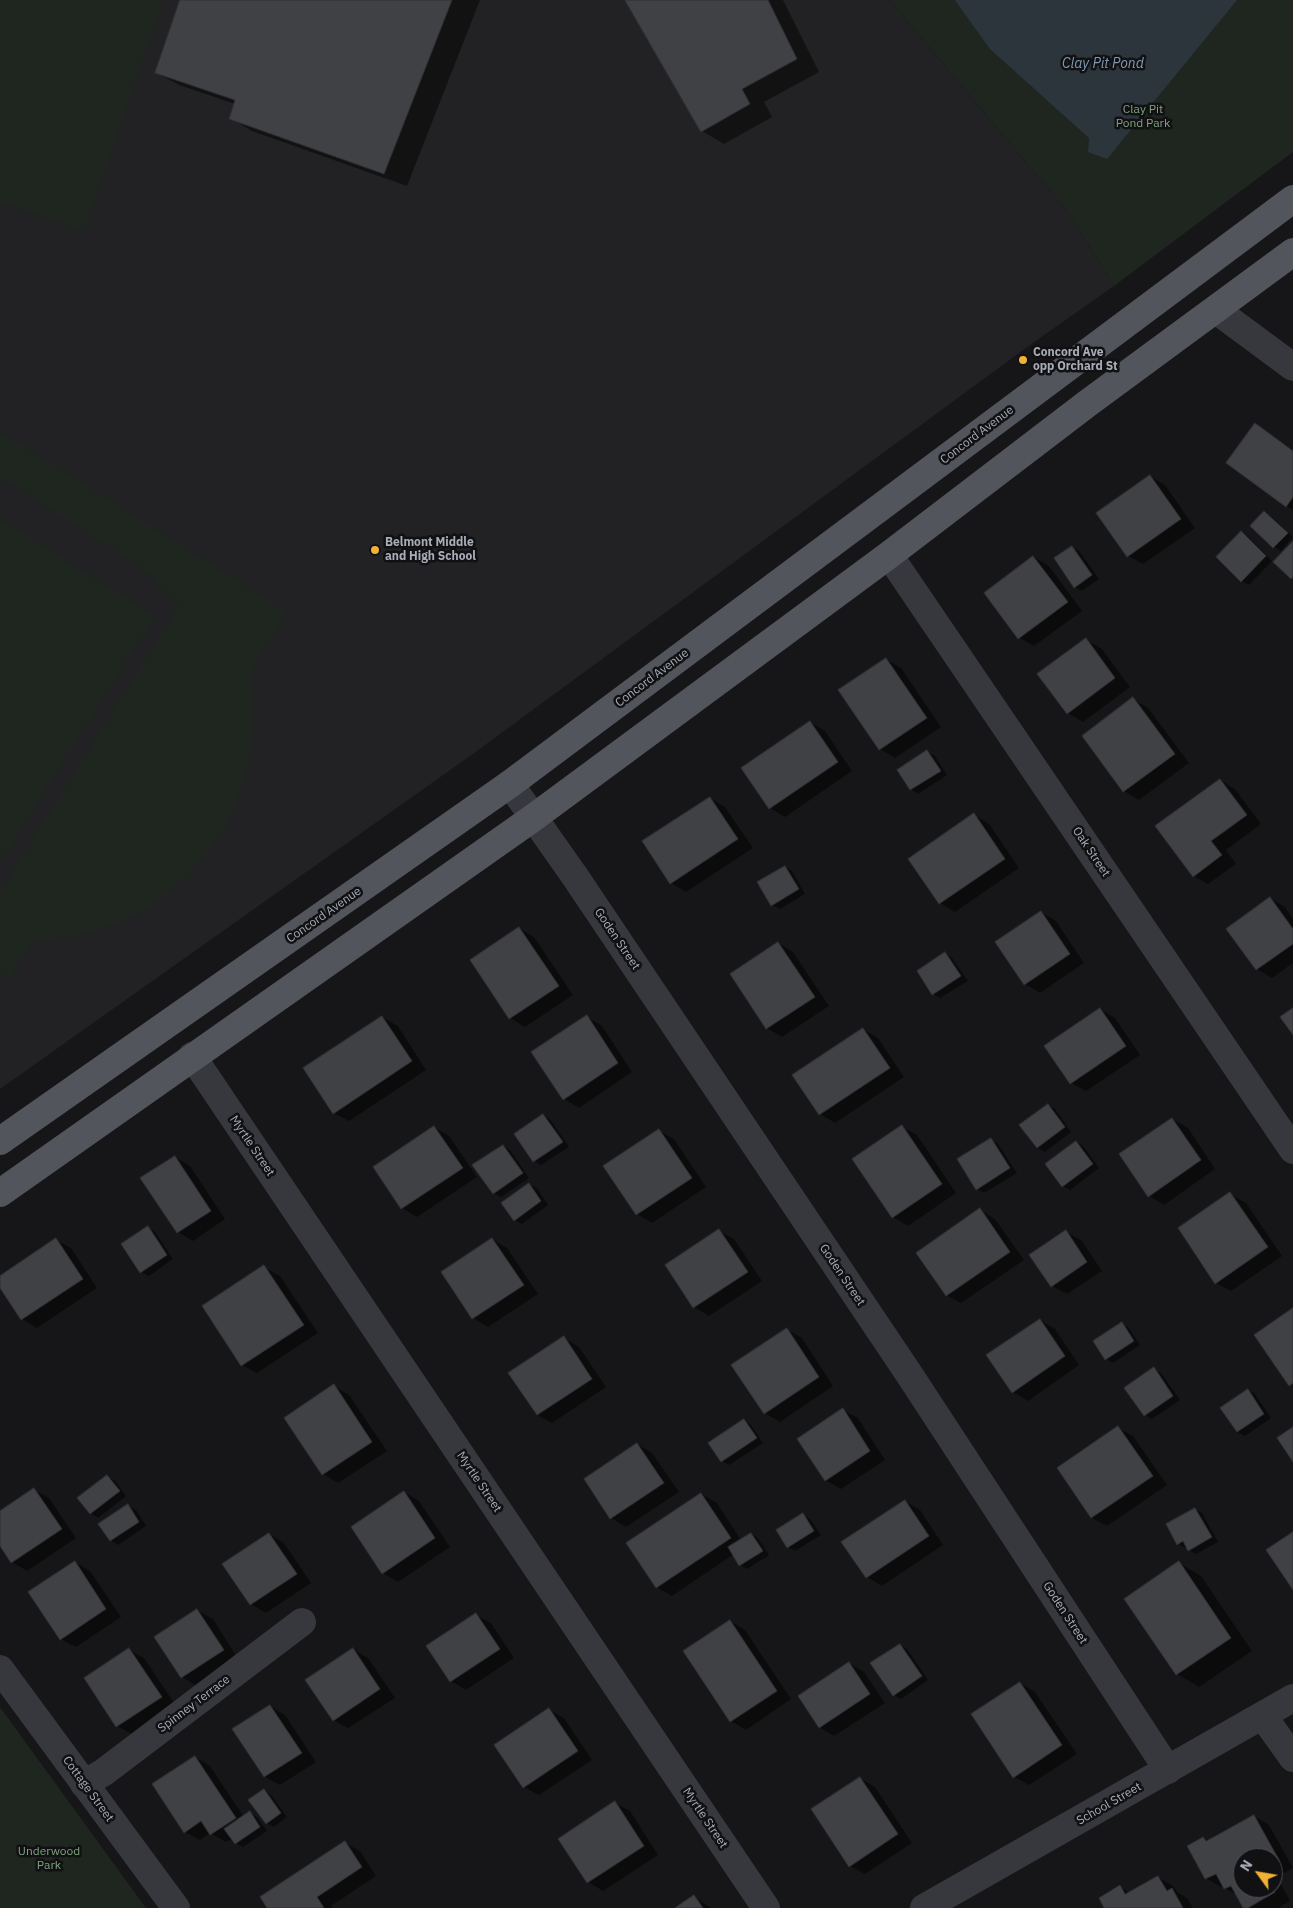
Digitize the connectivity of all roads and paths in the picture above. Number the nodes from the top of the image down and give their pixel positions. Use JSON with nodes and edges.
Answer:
{"nodes":[{"id":1,"x":1293,"y":199,"type":"edge"},
{"id":2,"x":1293,"y":252,"type":"edge"},
{"id":3,"x":1216,"y":310,"type":"junction"},
{"id":4,"x":1293,"y":367,"type":"edge"},
{"id":5,"x":889,"y":555,"type":"junction"},
{"id":6,"x":510,"y":784,"type":"junction"},
{"id":7,"x":533,"y":818,"type":"junction"},
{"id":8,"x":192,"y":1056,"type":"junction"},
{"id":9,"x":0,"y":1141,"type":"edge"},
{"id":10,"x":1293,"y":1150,"type":"edge"},
{"id":11,"x":0,"y":1193,"type":"edge"},
{"id":12,"x":302,"y":1622,"type":"dead end"},
{"id":13,"x":0,"y":1669,"type":"edge"},
{"id":14,"x":1293,"y":1698,"type":"edge"},
{"id":15,"x":1263,"y":1716,"type":"junction"},
{"id":16,"x":1293,"y":1758,"type":"edge"},
{"id":17,"x":1168,"y":1770,"type":"junction"},
{"id":18,"x":84,"y":1784,"type":"junction"},
{"id":19,"x":176,"y":1908,"type":"edge"},
{"id":20,"x":766,"y":1908,"type":"edge"},
{"id":21,"x":924,"y":1908,"type":"edge"}],
"edges":[{"from":1,"to":6,"type":"main road","name":"Concord Avenue"},
{"from":2,"to":3,"type":"main road"},
{"from":3,"to":4,"type":"street"},
{"from":3,"to":5,"type":"main road"},
{"from":5,"to":7,"type":"main road"},
{"from":5,"to":10,"type":"street","name":"Oak Street"},
{"from":6,"to":7,"type":"street","name":"Goden Street"},
{"from":6,"to":9,"type":"main road","name":"Concord Avenue"},
{"from":7,"to":8,"type":"main road"},
{"from":7,"to":17,"type":"street","name":"Goden Street"},
{"from":8,"to":11,"type":"main road"},
{"from":8,"to":20,"type":"street","name":"Myrtle Street"},
{"from":12,"to":18,"type":"street","name":"Spinney Terrace"},
{"from":13,"to":18,"type":"street","name":"Cottage Street"},
{"from":14,"to":15,"type":"street","name":"School Street"},
{"from":15,"to":16,"type":"street"},
{"from":15,"to":17,"type":"street","name":"School Street"},
{"from":17,"to":21,"type":"street","name":"School Street"},
{"from":18,"to":19,"type":"street","name":"Cottage Street"}]}
